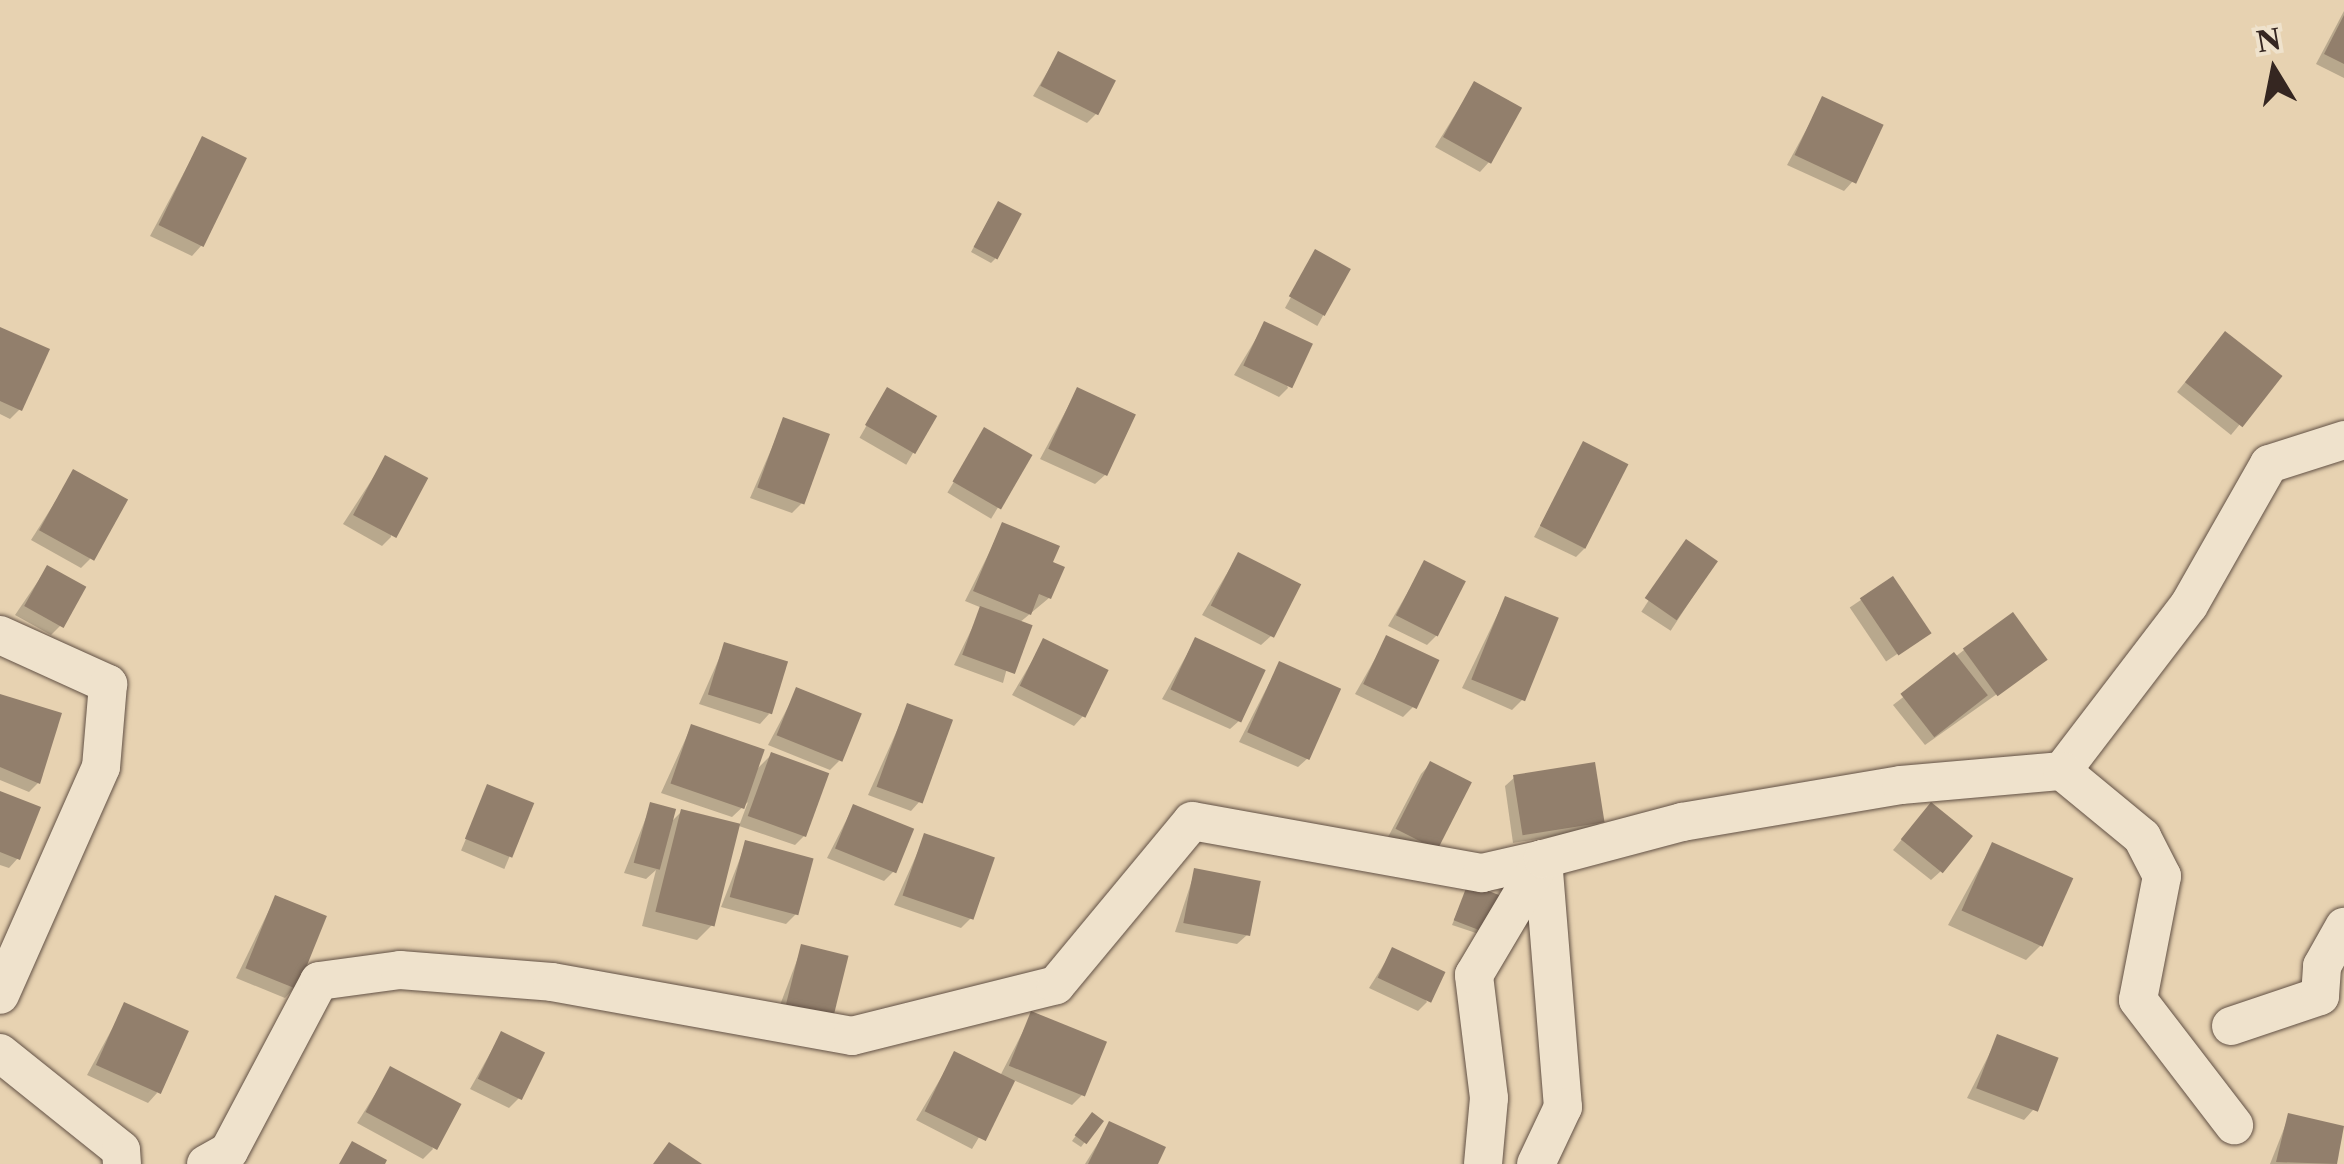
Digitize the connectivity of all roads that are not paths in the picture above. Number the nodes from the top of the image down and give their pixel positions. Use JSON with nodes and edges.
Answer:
{"nodes":[{"id":1,"x":2344,"y":440,"type":"edge"},
{"id":2,"x":0,"y":635,"type":"edge"},
{"id":3,"x":2062,"y":770,"type":"junction"},
{"id":4,"x":1543,"y":858,"type":"junction"},
{"id":5,"x":2344,"y":926,"type":"edge"},
{"id":6,"x":0,"y":996,"type":"edge"},
{"id":7,"x":2231,"y":1026,"type":"dead end"},
{"id":8,"x":0,"y":1054,"type":"edge"},
{"id":9,"x":2234,"y":1125,"type":"dead end"},
{"id":10,"x":122,"y":1164,"type":"edge"},
{"id":11,"x":206,"y":1164,"type":"edge"},
{"id":12,"x":1482,"y":1164,"type":"edge"},
{"id":13,"x":1536,"y":1164,"type":"edge"}],
"edges":[{"from":1,"to":3,"type":"street"},
{"from":2,"to":6,"type":"street"},
{"from":3,"to":4,"type":"street"},
{"from":3,"to":9,"type":"street"},
{"from":4,"to":11,"type":"street"},
{"from":4,"to":12,"type":"street"},
{"from":4,"to":13,"type":"street"},
{"from":5,"to":7,"type":"street"},
{"from":8,"to":10,"type":"street"}]}
